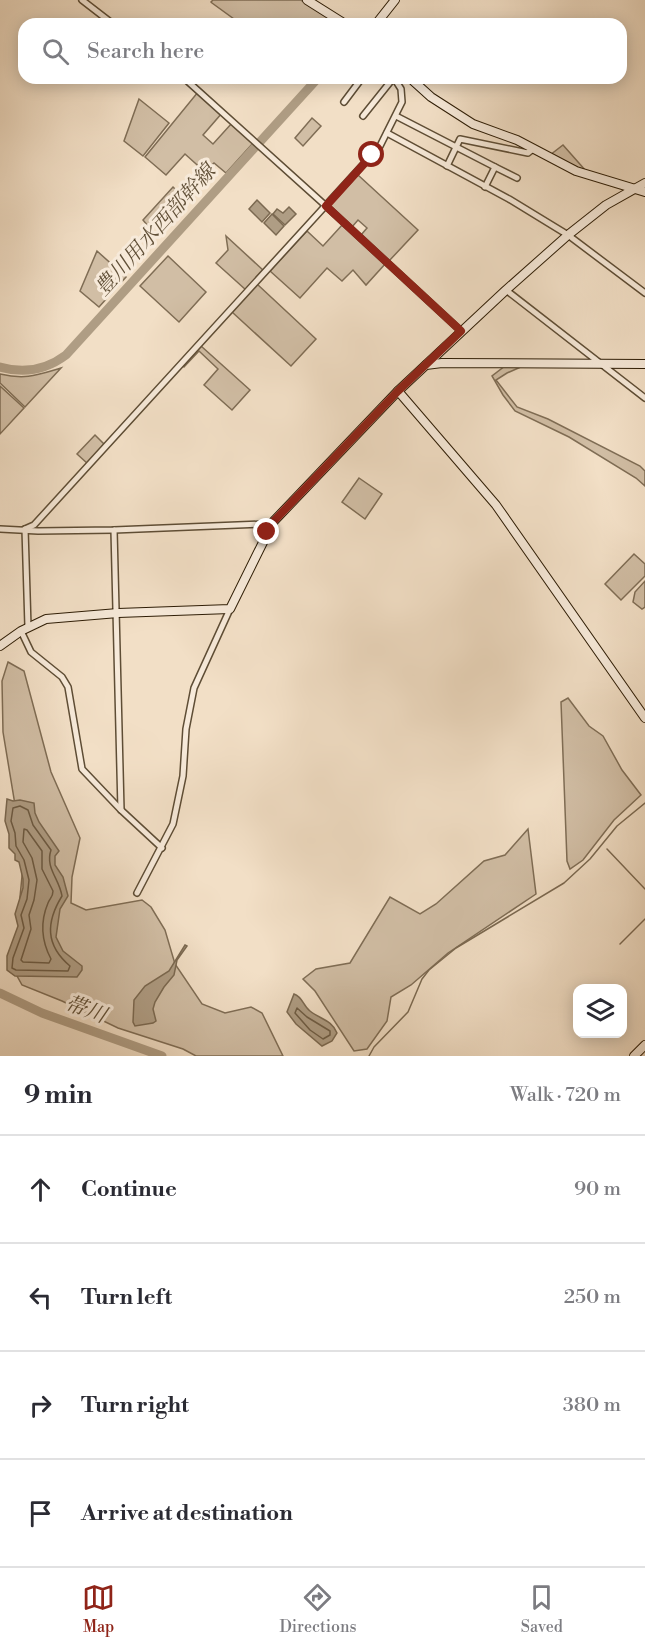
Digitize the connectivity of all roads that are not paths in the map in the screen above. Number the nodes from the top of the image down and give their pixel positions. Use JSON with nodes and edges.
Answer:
{"nodes":[{"id":1,"x":82,"y":0,"type":"edge"},
{"id":2,"x":307,"y":0,"type":"edge"},
{"id":3,"x":395,"y":0,"type":"edge"},
{"id":4,"x":105,"y":18,"type":"edge"},
{"id":5,"x":336,"y":18,"type":"edge"},
{"id":6,"x":381,"y":18,"type":"edge"},
{"id":7,"x":191,"y":84,"type":"edge"},
{"id":8,"x":358,"y":84,"type":"edge"},
{"id":9,"x":389,"y":84,"type":"edge"},
{"id":10,"x":398,"y":84,"type":"edge"},
{"id":11,"x":417,"y":84,"type":"edge"},
{"id":12,"x":344,"y":102,"type":"dead end"},
{"id":13,"x":363,"y":116,"type":"dead end"},
{"id":14,"x":396,"y":116,"type":"junction"},
{"id":15,"x":387,"y":133,"type":"junction"},
{"id":16,"x":456,"y":147,"type":"junction"},
{"id":17,"x":533,"y":149,"type":"junction"},
{"id":18,"x":447,"y":166,"type":"junction"},
{"id":19,"x":495,"y":167,"type":"junction"},
{"id":20,"x":517,"y":178,"type":"dead end"},
{"id":21,"x":645,"y":183,"type":"edge"},
{"id":22,"x":485,"y":187,"type":"junction"},
{"id":23,"x":636,"y":188,"type":"junction"},
{"id":24,"x":645,"y":192,"type":"edge"},
{"id":25,"x":326,"y":206,"type":"junction"},
{"id":26,"x":568,"y":235,"type":"junction"},
{"id":27,"x":506,"y":290,"type":"junction"},
{"id":28,"x":645,"y":293,"type":"edge"},
{"id":29,"x":461,"y":331,"type":"junction"},
{"id":30,"x":600,"y":363,"type":"junction"},
{"id":31,"x":645,"y":364,"type":"edge"},
{"id":32,"x":425,"y":365,"type":"junction"},
{"id":33,"x":398,"y":391,"type":"junction"},
{"id":34,"x":645,"y":398,"type":"edge"},
{"id":35,"x":271,"y":526,"type":"junction"},
{"id":36,"x":0,"y":529,"type":"edge"},
{"id":37,"x":26,"y":529,"type":"junction"},
{"id":38,"x":114,"y":530,"type":"junction"},
{"id":39,"x":230,"y":609,"type":"junction"},
{"id":40,"x":118,"y":613,"type":"junction"},
{"id":41,"x":25,"y":629,"type":"junction"},
{"id":42,"x":0,"y":646,"type":"edge"},
{"id":43,"x":645,"y":718,"type":"edge"},
{"id":44,"x":121,"y":810,"type":"junction"},
{"id":45,"x":162,"y":848,"type":"junction"},
{"id":46,"x":137,"y":893,"type":"dead end"},
{"id":47,"x":645,"y":1045,"type":"edge"},
{"id":48,"x":634,"y":1056,"type":"edge"}],
"edges":[{"from":1,"to":4,"type":"street"},
{"from":2,"to":5,"type":"street"},
{"from":3,"to":6,"type":"street"},
{"from":7,"to":25,"type":"street"},
{"from":8,"to":12,"type":"street"},
{"from":9,"to":13,"type":"street"},
{"from":10,"to":14,"type":"street"},
{"from":11,"to":17,"type":"street"},
{"from":14,"to":15,"type":"street"},
{"from":14,"to":16,"type":"street"},
{"from":15,"to":18,"type":"street"},
{"from":15,"to":25,"type":"street"},
{"from":16,"to":17,"type":"street"},
{"from":16,"to":18,"type":"street"},
{"from":16,"to":19,"type":"street"},
{"from":17,"to":23,"type":"street"},
{"from":18,"to":22,"type":"street"},
{"from":19,"to":20,"type":"street"},
{"from":19,"to":22,"type":"street"},
{"from":21,"to":23,"type":"street"},
{"from":22,"to":26,"type":"street"},
{"from":23,"to":24,"type":"street"},
{"from":23,"to":26,"type":"street"},
{"from":25,"to":29,"type":"street"},
{"from":25,"to":37,"type":"street"},
{"from":26,"to":27,"type":"street"},
{"from":26,"to":28,"type":"street"},
{"from":27,"to":29,"type":"street"},
{"from":27,"to":30,"type":"street"},
{"from":29,"to":32,"type":"street"},
{"from":30,"to":31,"type":"street"},
{"from":30,"to":32,"type":"street"},
{"from":30,"to":34,"type":"street"},
{"from":32,"to":33,"type":"street"},
{"from":33,"to":35,"type":"street"},
{"from":33,"to":43,"type":"street"},
{"from":35,"to":38,"type":"street"},
{"from":35,"to":39,"type":"street"},
{"from":36,"to":37,"type":"street"},
{"from":37,"to":38,"type":"street"},
{"from":37,"to":41,"type":"street"},
{"from":38,"to":40,"type":"street"},
{"from":39,"to":40,"type":"street"},
{"from":39,"to":45,"type":"street"},
{"from":40,"to":41,"type":"street"},
{"from":40,"to":44,"type":"street"},
{"from":41,"to":42,"type":"street"},
{"from":41,"to":44,"type":"street"},
{"from":44,"to":45,"type":"street"},
{"from":45,"to":46,"type":"street"},
{"from":47,"to":48,"type":"street"}]}
